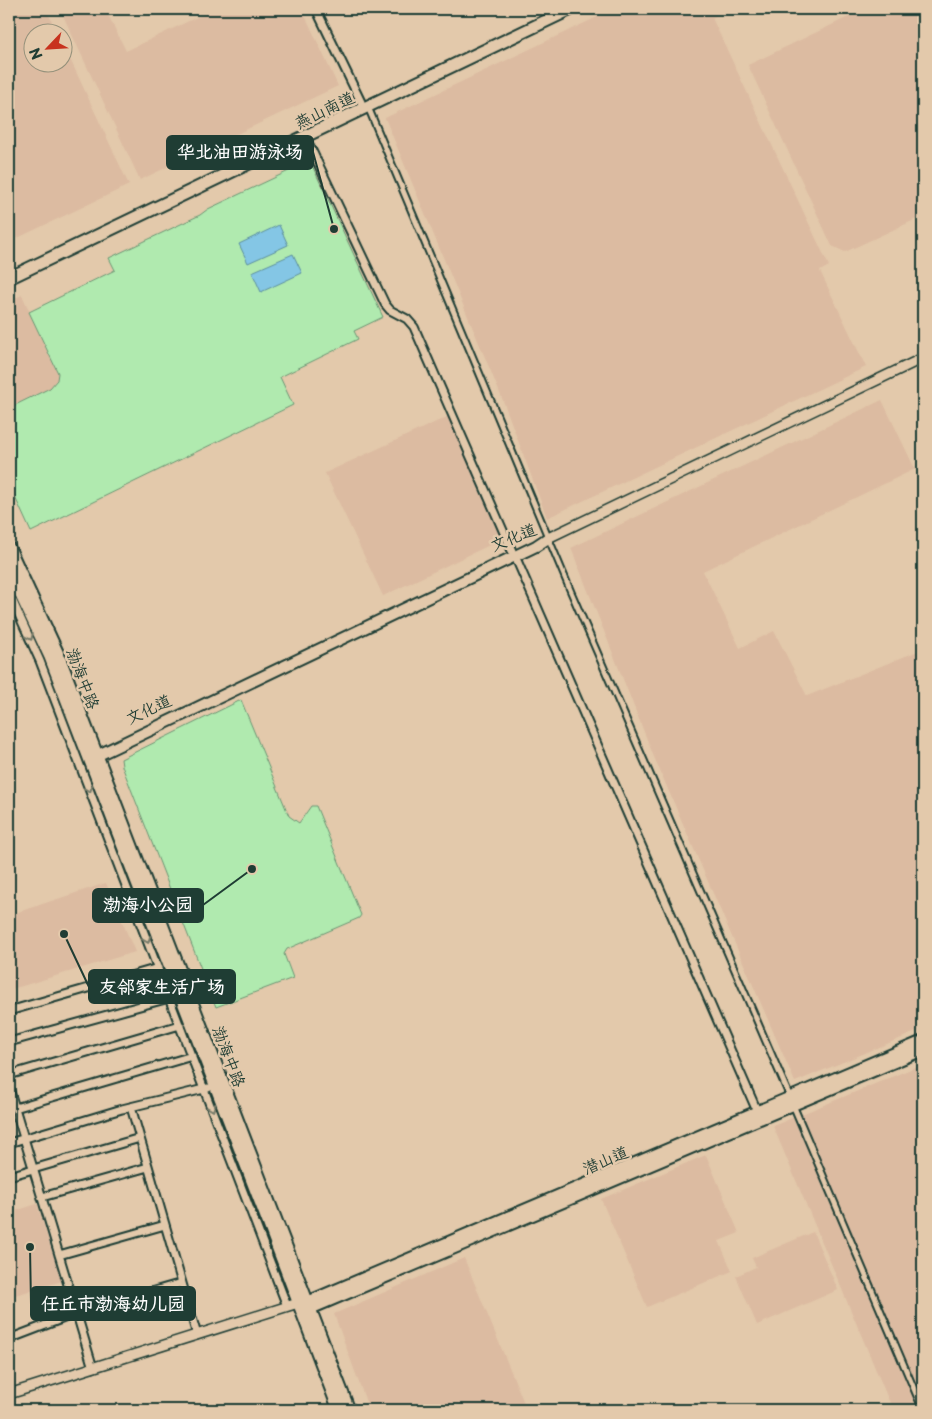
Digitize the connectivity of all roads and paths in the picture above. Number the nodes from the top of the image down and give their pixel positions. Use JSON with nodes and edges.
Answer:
{"nodes":[{"id":1,"x":316,"y":9,"type":"edge"},
{"id":2,"x":556,"y":9,"type":"edge"},
{"id":3,"x":571,"y":9,"type":"edge"},
{"id":4,"x":364,"y":104,"type":"junction"},
{"id":5,"x":305,"y":136,"type":"junction"},
{"id":6,"x":9,"y":270,"type":"edge"},
{"id":7,"x":9,"y":278,"type":"edge"},
{"id":8,"x":923,"y":358,"type":"edge"},
{"id":9,"x":548,"y":538,"type":"junction"},
{"id":10,"x":9,"y":548,"type":"edge"},
{"id":11,"x":514,"y":554,"type":"junction"},
{"id":12,"x":9,"y":570,"type":"edge"},
{"id":13,"x":9,"y":593,"type":"edge"},
{"id":14,"x":92,"y":755,"type":"junction"},
{"id":15,"x":158,"y":968,"type":"junction"},
{"id":16,"x":169,"y":998,"type":"junction"},
{"id":17,"x":9,"y":1011,"type":"edge"},
{"id":18,"x":180,"y":1025,"type":"junction"},
{"id":19,"x":923,"y":1041,"type":"edge"},
{"id":20,"x":9,"y":1042,"type":"edge"},
{"id":21,"x":923,"y":1050,"type":"edge"},
{"id":22,"x":192,"y":1056,"type":"junction"},
{"id":23,"x":9,"y":1075,"type":"edge"},
{"id":24,"x":210,"y":1087,"type":"junction"},
{"id":25,"x":9,"y":1088,"type":"edge"},
{"id":26,"x":792,"y":1101,"type":"junction"},
{"id":27,"x":131,"y":1107,"type":"junction"},
{"id":28,"x":15,"y":1108,"type":"junction"},
{"id":29,"x":758,"y":1111,"type":"junction"},
{"id":30,"x":24,"y":1138,"type":"junction"},
{"id":31,"x":140,"y":1138,"type":"junction"},
{"id":32,"x":9,"y":1143,"type":"edge"},
{"id":33,"x":148,"y":1167,"type":"junction"},
{"id":34,"x":33,"y":1169,"type":"junction"},
{"id":35,"x":9,"y":1176,"type":"edge"},
{"id":36,"x":42,"y":1197,"type":"junction"},
{"id":37,"x":165,"y":1225,"type":"junction"},
{"id":38,"x":59,"y":1255,"type":"junction"},
{"id":39,"x":182,"y":1283,"type":"junction"},
{"id":40,"x":301,"y":1306,"type":"junction"},
{"id":41,"x":77,"y":1313,"type":"junction"},
{"id":42,"x":197,"y":1334,"type":"junction"},
{"id":43,"x":9,"y":1339,"type":"edge"},
{"id":44,"x":93,"y":1368,"type":"junction"},
{"id":45,"x":9,"y":1394,"type":"edge"},
{"id":46,"x":339,"y":1410,"type":"edge"},
{"id":47,"x":349,"y":1410,"type":"edge"},
{"id":48,"x":923,"y":1410,"type":"edge"}],
"edges":[{"from":1,"to":4,"type":"street"},
{"from":2,"to":4,"type":"main road","name":"燕山南道"},
{"from":3,"to":4,"type":"main road","name":"燕山南道"},
{"from":4,"to":5,"type":"main road","name":"燕山南道"},
{"from":4,"to":6,"type":"main road","name":"燕山南道"},
{"from":4,"to":9,"type":"street"},
{"from":5,"to":7,"type":"main road","name":"燕山南道"},
{"from":5,"to":11,"type":"street"},
{"from":8,"to":9,"type":"street"},
{"from":9,"to":11,"type":"main road","name":"文化道"},
{"from":9,"to":26,"type":"street"},
{"from":10,"to":14,"type":"main road","name":"渤海中路"},
{"from":11,"to":14,"type":"main road","name":"文化道"},
{"from":11,"to":29,"type":"street"},
{"from":12,"to":14,"type":"main road","name":"渤海中路"},
{"from":13,"to":15,"type":"street","one_way":true},
{"from":14,"to":24,"type":"main road","name":"渤海中路"},
{"from":14,"to":40,"type":"main road","name":"渤海中路"},
{"from":15,"to":16,"type":"street"},
{"from":15,"to":17,"type":"street"},
{"from":16,"to":18,"type":"street"},
{"from":16,"to":20,"type":"street"},
{"from":18,"to":22,"type":"street"},
{"from":18,"to":23,"type":"street"},
{"from":19,"to":26,"type":"main road","name":"潜山道"},
{"from":21,"to":26,"type":"main road","name":"潜山道"},
{"from":22,"to":24,"type":"street"},
{"from":22,"to":28,"type":"street"},
{"from":24,"to":27,"type":"street"},
{"from":24,"to":40,"type":"main road","name":"渤海中路","one_way":true},
{"from":25,"to":28,"type":"street"},
{"from":26,"to":29,"type":"main road","name":"潜山道"},
{"from":26,"to":40,"type":"main road","name":"潜山道"},
{"from":26,"to":48,"type":"street"},
{"from":27,"to":30,"type":"street"},
{"from":27,"to":31,"type":"street"},
{"from":28,"to":30,"type":"street"},
{"from":29,"to":40,"type":"main road","name":"潜山道"},
{"from":30,"to":32,"type":"street"},
{"from":30,"to":34,"type":"street"},
{"from":31,"to":33,"type":"street"},
{"from":31,"to":34,"type":"street"},
{"from":33,"to":36,"type":"street"},
{"from":33,"to":37,"type":"street"},
{"from":34,"to":35,"type":"street"},
{"from":34,"to":36,"type":"street"},
{"from":36,"to":38,"type":"street"},
{"from":37,"to":38,"type":"street"},
{"from":37,"to":39,"type":"street"},
{"from":38,"to":41,"type":"street"},
{"from":39,"to":41,"type":"street"},
{"from":39,"to":42,"type":"street"},
{"from":40,"to":42,"type":"street"},
{"from":40,"to":46,"type":"main road","name":"渤海中路"},
{"from":40,"to":47,"type":"main road","name":"渤海中路"},
{"from":41,"to":43,"type":"street"},
{"from":41,"to":44,"type":"street"},
{"from":42,"to":44,"type":"street"},
{"from":44,"to":45,"type":"street"}]}
